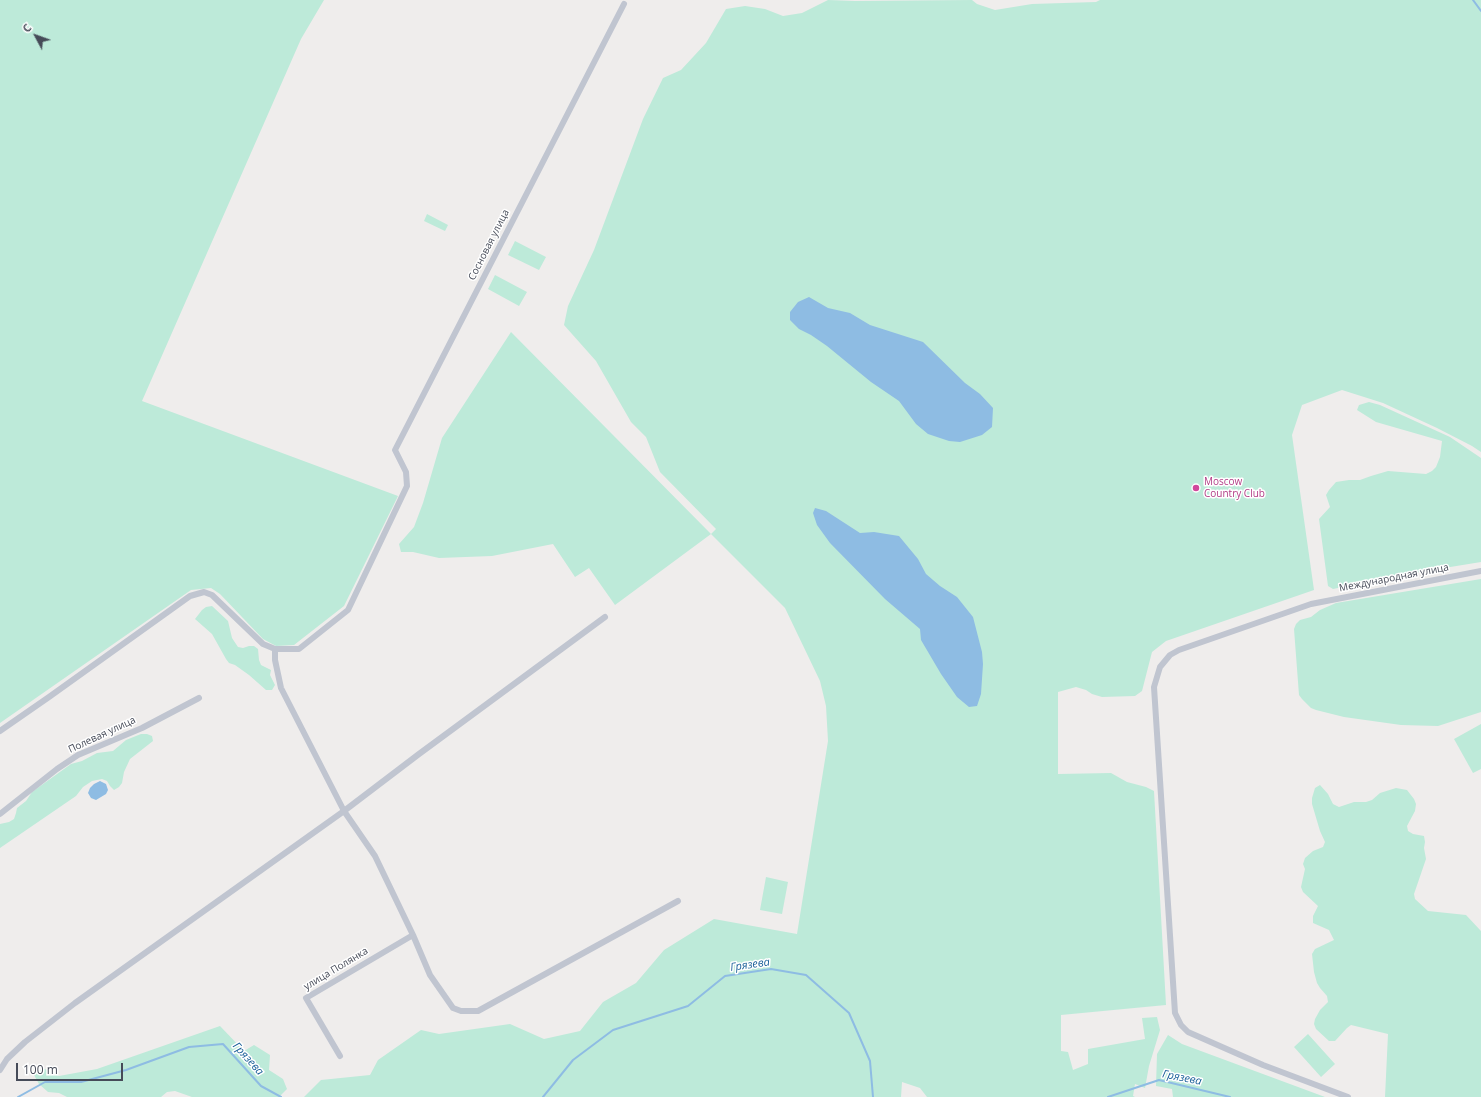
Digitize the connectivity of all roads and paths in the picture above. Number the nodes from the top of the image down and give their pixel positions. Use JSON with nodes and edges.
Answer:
{"nodes":[{"id":1,"x":624,"y":4,"type":"dead end"},
{"id":2,"x":1481,"y":571,"type":"edge"},
{"id":3,"x":605,"y":617,"type":"dead end"},
{"id":4,"x":275,"y":649,"type":"junction"},
{"id":5,"x":199,"y":698,"type":"dead end"},
{"id":6,"x":0,"y":731,"type":"edge"},
{"id":7,"x":344,"y":811,"type":"junction"},
{"id":8,"x":0,"y":814,"type":"edge"},
{"id":9,"x":678,"y":901,"type":"dead end"},
{"id":10,"x":413,"y":935,"type":"junction"},
{"id":11,"x":340,"y":1056,"type":"dead end"},
{"id":12,"x":0,"y":1070,"type":"edge"},
{"id":13,"x":1348,"y":1097,"type":"edge"}],
"edges":[{"from":1,"to":4,"type":"street","name":"Сосновая улица"},
{"from":2,"to":13,"type":"street","name":"Международная улица"},
{"from":3,"to":7,"type":"street"},
{"from":4,"to":6,"type":"street"},
{"from":4,"to":7,"type":"street"},
{"from":5,"to":8,"type":"street","name":"Полевая улица"},
{"from":7,"to":10,"type":"street"},
{"from":7,"to":12,"type":"street"},
{"from":9,"to":10,"type":"street"},
{"from":10,"to":11,"type":"street","name":"улица Полянка"}]}
